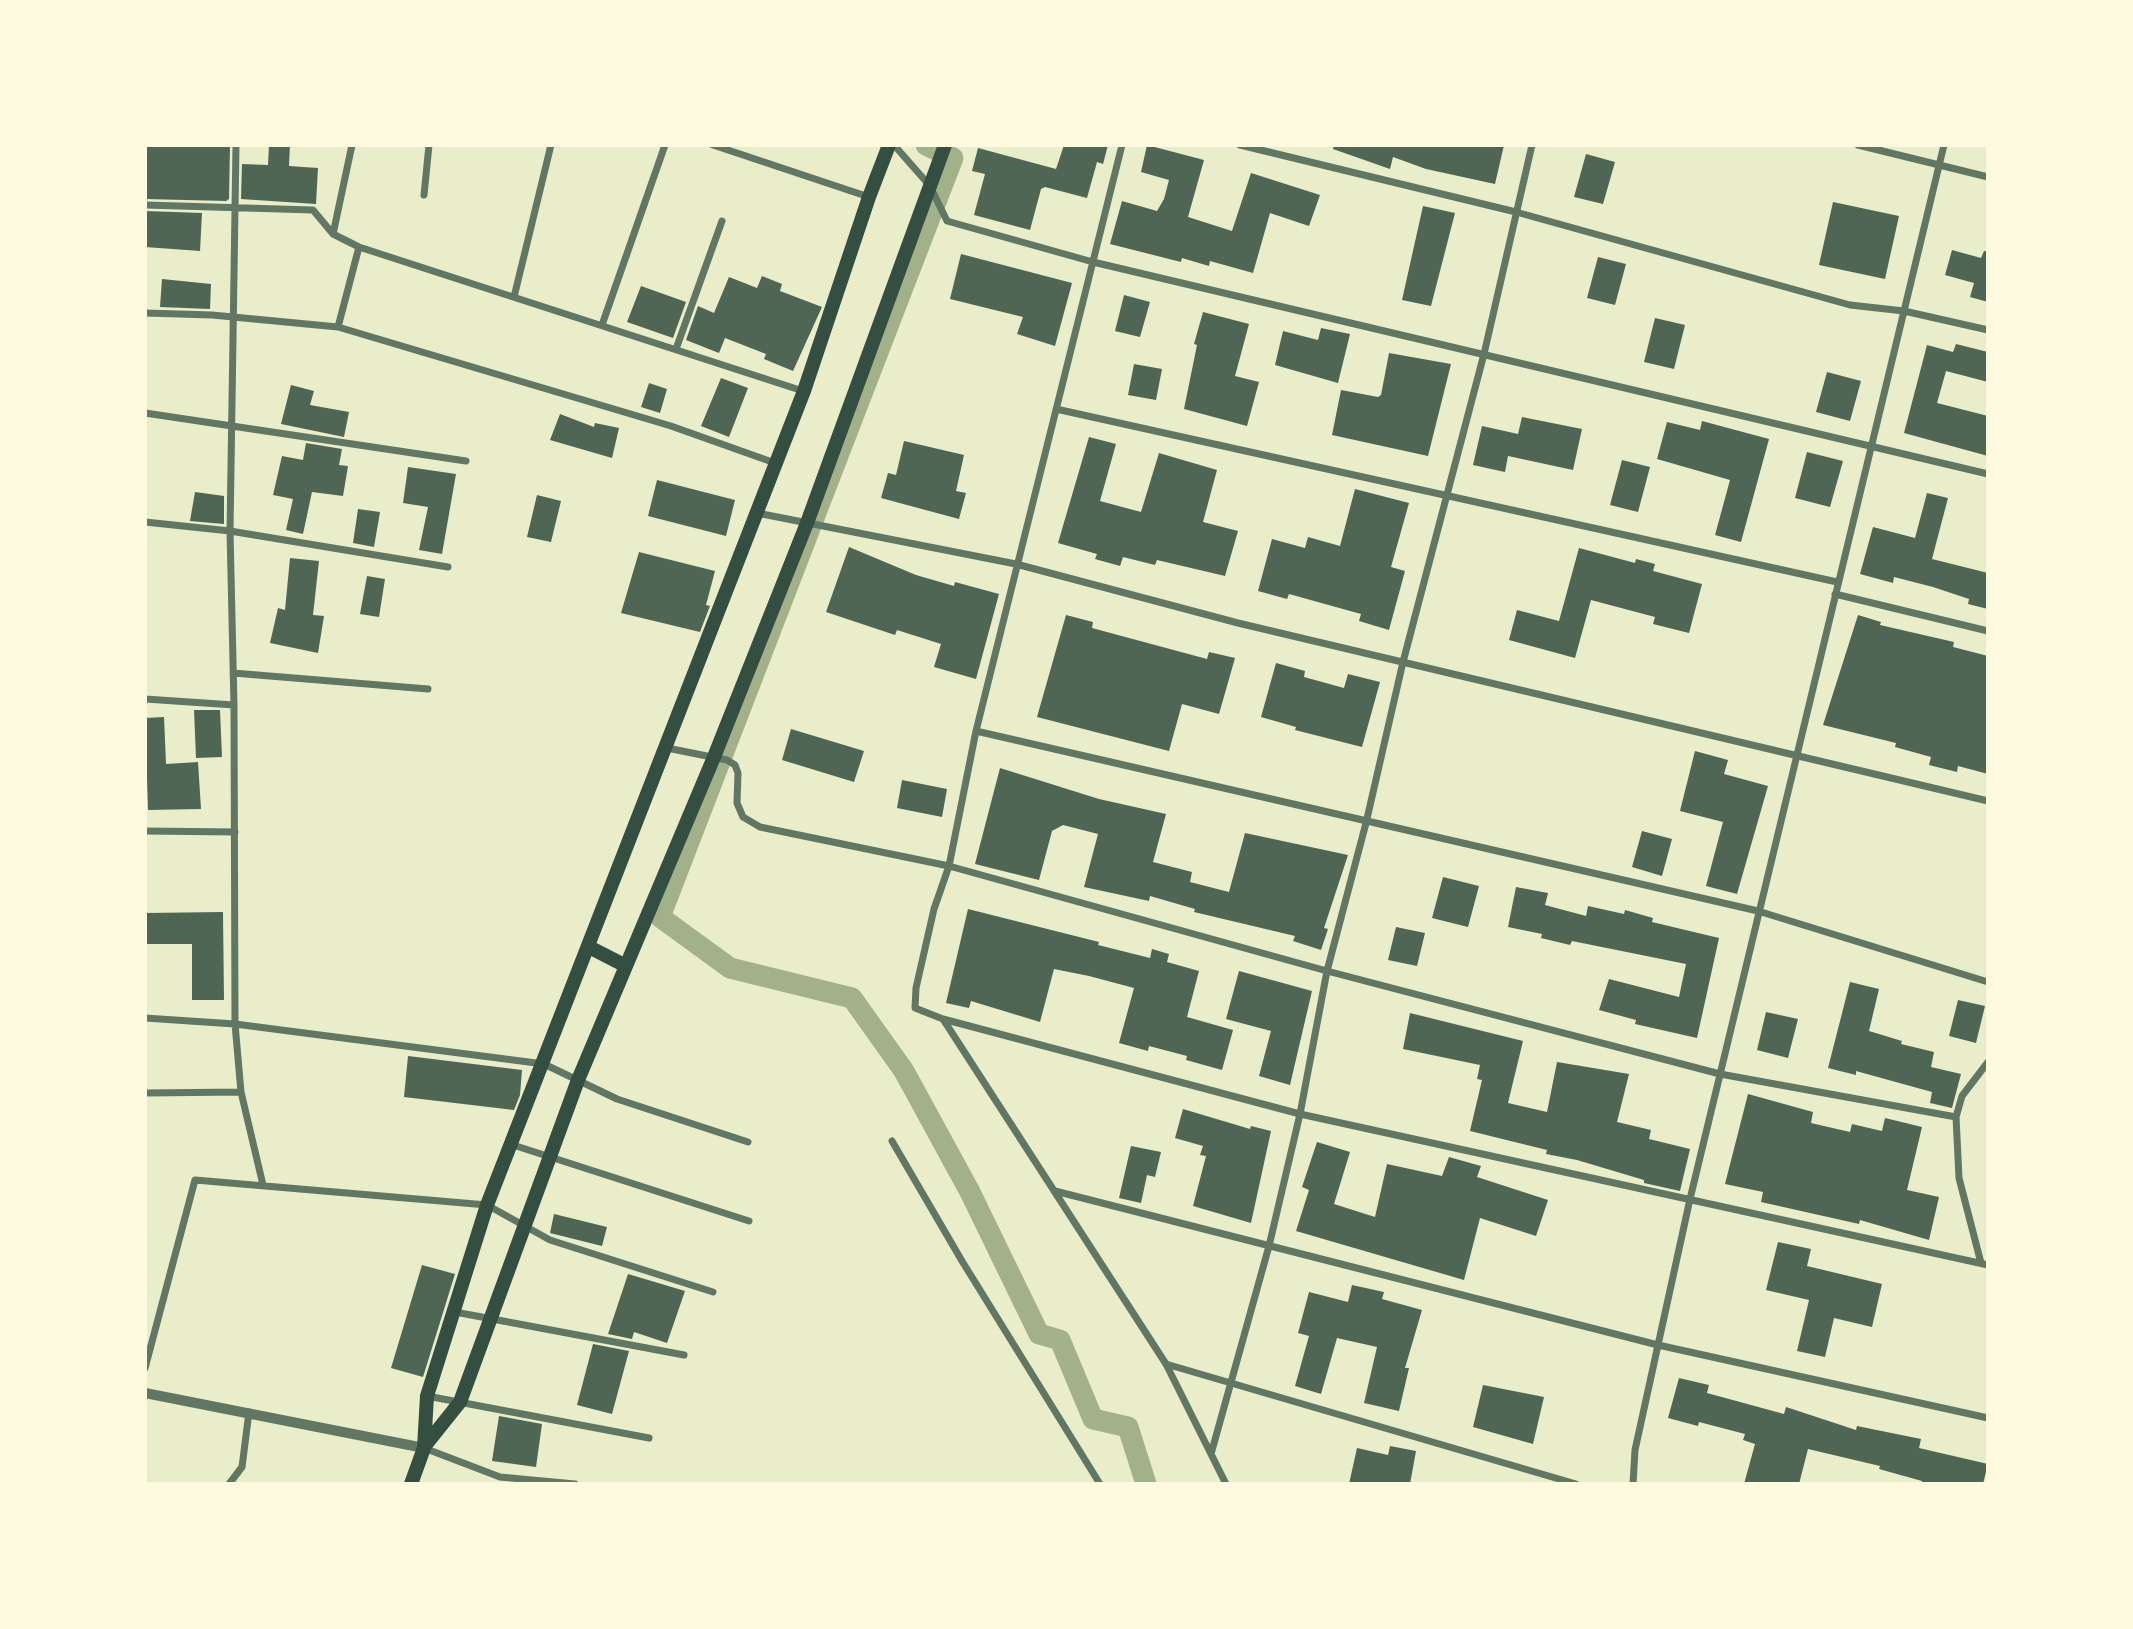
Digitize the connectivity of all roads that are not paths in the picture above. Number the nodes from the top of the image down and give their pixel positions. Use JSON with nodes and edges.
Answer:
{"nodes":[{"id":1,"x":236,"y":145,"type":"edge"},
{"id":2,"x":352,"y":145,"type":"edge"},
{"id":3,"x":429,"y":145,"type":"edge"},
{"id":4,"x":551,"y":145,"type":"edge"},
{"id":5,"x":665,"y":145,"type":"edge"},
{"id":6,"x":713,"y":145,"type":"edge"},
{"id":7,"x":892,"y":145,"type":"edge"},
{"id":8,"x":1122,"y":145,"type":"edge"},
{"id":9,"x":1240,"y":145,"type":"edge"},
{"id":10,"x":1532,"y":145,"type":"edge"},
{"id":11,"x":1858,"y":145,"type":"edge"},
{"id":12,"x":1944,"y":145,"type":"edge"},
{"id":13,"x":942,"y":152,"type":"edge"},
{"id":14,"x":1940,"y":165,"type":"junction"},
{"id":15,"x":1988,"y":177,"type":"edge"},
{"id":16,"x":930,"y":187,"type":"junction"},
{"id":17,"x":424,"y":195,"type":"dead end"},
{"id":18,"x":869,"y":197,"type":"junction"},
{"id":19,"x":145,"y":205,"type":"edge"},
{"id":20,"x":235,"y":208,"type":"junction"},
{"id":21,"x":1516,"y":212,"type":"junction"},
{"id":22,"x":722,"y":221,"type":"dead end"},
{"id":23,"x":333,"y":234,"type":"junction"},
{"id":24,"x":359,"y":247,"type":"junction"},
{"id":25,"x":1093,"y":262,"type":"junction"},
{"id":26,"x":514,"y":297,"type":"junction"},
{"id":27,"x":1904,"y":311,"type":"junction"},
{"id":28,"x":145,"y":313,"type":"edge"},
{"id":29,"x":233,"y":317,"type":"junction"},
{"id":30,"x":602,"y":325,"type":"junction"},
{"id":31,"x":338,"y":327,"type":"junction"},
{"id":32,"x":1988,"y":330,"type":"edge"},
{"id":33,"x":676,"y":349,"type":"junction"},
{"id":34,"x":1484,"y":354,"type":"junction"},
{"id":35,"x":804,"y":391,"type":"junction"},
{"id":36,"x":1056,"y":409,"type":"junction"},
{"id":37,"x":145,"y":413,"type":"edge"},
{"id":38,"x":232,"y":424,"type":"junction"},
{"id":39,"x":1871,"y":445,"type":"junction"},
{"id":40,"x":466,"y":461,"type":"dead end"},
{"id":41,"x":775,"y":463,"type":"junction"},
{"id":42,"x":1988,"y":474,"type":"edge"},
{"id":43,"x":1446,"y":496,"type":"junction"},
{"id":44,"x":757,"y":513,"type":"junction"},
{"id":45,"x":145,"y":522,"type":"edge"},
{"id":46,"x":812,"y":524,"type":"junction"},
{"id":47,"x":229,"y":531,"type":"junction"},
{"id":48,"x":1016,"y":564,"type":"junction"},
{"id":49,"x":448,"y":567,"type":"dead end"},
{"id":50,"x":1838,"y":582,"type":"junction"},
{"id":51,"x":1835,"y":594,"type":"junction"},
{"id":52,"x":1988,"y":632,"type":"edge"},
{"id":53,"x":1403,"y":662,"type":"junction"},
{"id":54,"x":233,"y":673,"type":"junction"},
{"id":55,"x":428,"y":690,"type":"dead end"},
{"id":56,"x":145,"y":699,"type":"edge"},
{"id":57,"x":234,"y":705,"type":"junction"},
{"id":58,"x":976,"y":731,"type":"junction"},
{"id":59,"x":667,"y":748,"type":"junction"},
{"id":60,"x":1795,"y":757,"type":"junction"},
{"id":61,"x":720,"y":758,"type":"junction"},
{"id":62,"x":1988,"y":801,"type":"edge"},
{"id":63,"x":1366,"y":823,"type":"junction"},
{"id":64,"x":145,"y":831,"type":"edge"},
{"id":65,"x":235,"y":832,"type":"junction"},
{"id":66,"x":949,"y":866,"type":"junction"},
{"id":67,"x":1758,"y":911,"type":"junction"},
{"id":68,"x":589,"y":947,"type":"junction"},
{"id":69,"x":626,"y":966,"type":"junction"},
{"id":70,"x":1327,"y":971,"type":"junction"},
{"id":71,"x":1988,"y":982,"type":"edge"},
{"id":72,"x":145,"y":1017,"type":"edge"},
{"id":73,"x":943,"y":1019,"type":"junction"},
{"id":74,"x":235,"y":1024,"type":"junction"},
{"id":75,"x":1988,"y":1062,"type":"edge"},
{"id":76,"x":544,"y":1064,"type":"junction"},
{"id":77,"x":1720,"y":1074,"type":"junction"},
{"id":78,"x":578,"y":1080,"type":"junction"},
{"id":79,"x":241,"y":1092,"type":"junction"},
{"id":80,"x":145,"y":1093,"type":"edge"},
{"id":81,"x":1300,"y":1114,"type":"junction"},
{"id":82,"x":1955,"y":1117,"type":"junction"},
{"id":83,"x":892,"y":1141,"type":"dead end"},
{"id":84,"x":748,"y":1142,"type":"dead end"},
{"id":85,"x":513,"y":1145,"type":"junction"},
{"id":86,"x":552,"y":1158,"type":"junction"},
{"id":87,"x":263,"y":1185,"type":"junction"},
{"id":88,"x":1055,"y":1191,"type":"junction"},
{"id":89,"x":1690,"y":1199,"type":"junction"},
{"id":90,"x":487,"y":1205,"type":"junction"},
{"id":91,"x":749,"y":1221,"type":"dead end"},
{"id":92,"x":524,"y":1226,"type":"junction"},
{"id":93,"x":1269,"y":1246,"type":"junction"},
{"id":94,"x":1984,"y":1264,"type":"edge"},
{"id":95,"x":713,"y":1292,"type":"dead end"},
{"id":96,"x":455,"y":1312,"type":"junction"},
{"id":97,"x":490,"y":1318,"type":"junction"},
{"id":98,"x":1658,"y":1345,"type":"junction"},
{"id":99,"x":684,"y":1355,"type":"dead end"},
{"id":100,"x":1166,"y":1364,"type":"junction"},
{"id":101,"x":145,"y":1368,"type":"edge"},
{"id":102,"x":1231,"y":1385,"type":"junction"},
{"id":103,"x":145,"y":1393,"type":"edge"},
{"id":104,"x":427,"y":1396,"type":"junction"},
{"id":105,"x":460,"y":1402,"type":"junction"},
{"id":106,"x":249,"y":1412,"type":"junction"},
{"id":107,"x":1988,"y":1418,"type":"edge"},
{"id":108,"x":649,"y":1438,"type":"dead end"},
{"id":109,"x":424,"y":1448,"type":"junction"},
{"id":110,"x":1211,"y":1455,"type":"junction"},
{"id":111,"x":229,"y":1484,"type":"edge"},
{"id":112,"x":411,"y":1484,"type":"edge"},
{"id":113,"x":575,"y":1484,"type":"edge"},
{"id":114,"x":1100,"y":1484,"type":"edge"},
{"id":115,"x":1226,"y":1484,"type":"edge"},
{"id":116,"x":1576,"y":1484,"type":"edge"},
{"id":117,"x":1633,"y":1484,"type":"edge"}],
"edges":[{"from":1,"to":20,"type":"street"},
{"from":2,"to":23,"type":"street"},
{"from":3,"to":17,"type":"street"},
{"from":4,"to":26,"type":"street"},
{"from":5,"to":30,"type":"street"},
{"from":6,"to":18,"type":"street"},
{"from":7,"to":16,"type":"street"},
{"from":7,"to":18,"type":"main road"},
{"from":8,"to":25,"type":"street"},
{"from":9,"to":21,"type":"street"},
{"from":10,"to":21,"type":"street"},
{"from":11,"to":14,"type":"street"},
{"from":12,"to":14,"type":"street"},
{"from":13,"to":16,"type":"main road"},
{"from":14,"to":15,"type":"street"},
{"from":14,"to":27,"type":"street"},
{"from":16,"to":25,"type":"street"},
{"from":16,"to":46,"type":"main road"},
{"from":18,"to":35,"type":"main road"},
{"from":19,"to":20,"type":"street"},
{"from":20,"to":23,"type":"street"},
{"from":20,"to":29,"type":"street"},
{"from":21,"to":27,"type":"street"},
{"from":21,"to":34,"type":"street"},
{"from":22,"to":33,"type":"street"},
{"from":23,"to":24,"type":"street"},
{"from":24,"to":26,"type":"street"},
{"from":24,"to":31,"type":"street"},
{"from":25,"to":34,"type":"street"},
{"from":25,"to":36,"type":"street"},
{"from":26,"to":30,"type":"street"},
{"from":27,"to":32,"type":"street"},
{"from":27,"to":39,"type":"street"},
{"from":28,"to":29,"type":"street"},
{"from":29,"to":31,"type":"street"},
{"from":29,"to":38,"type":"street"},
{"from":30,"to":33,"type":"street"},
{"from":31,"to":41,"type":"street"},
{"from":33,"to":35,"type":"street"},
{"from":34,"to":39,"type":"street"},
{"from":34,"to":43,"type":"street"},
{"from":35,"to":41,"type":"main road"},
{"from":36,"to":43,"type":"street"},
{"from":36,"to":48,"type":"street"},
{"from":37,"to":38,"type":"street"},
{"from":38,"to":40,"type":"street"},
{"from":38,"to":47,"type":"street"},
{"from":39,"to":42,"type":"street"},
{"from":39,"to":50,"type":"street"},
{"from":41,"to":44,"type":"main road"},
{"from":43,"to":50,"type":"street"},
{"from":43,"to":53,"type":"street"},
{"from":44,"to":46,"type":"street"},
{"from":44,"to":59,"type":"main road"},
{"from":45,"to":47,"type":"street"},
{"from":46,"to":48,"type":"street"},
{"from":46,"to":61,"type":"main road"},
{"from":47,"to":49,"type":"street"},
{"from":47,"to":54,"type":"street"},
{"from":48,"to":53,"type":"street"},
{"from":48,"to":58,"type":"street"},
{"from":50,"to":51,"type":"street"},
{"from":51,"to":52,"type":"street"},
{"from":51,"to":60,"type":"street"},
{"from":53,"to":60,"type":"street"},
{"from":53,"to":63,"type":"street"},
{"from":54,"to":55,"type":"street"},
{"from":54,"to":57,"type":"street"},
{"from":56,"to":57,"type":"street"},
{"from":57,"to":65,"type":"street"},
{"from":58,"to":63,"type":"street"},
{"from":58,"to":66,"type":"street"},
{"from":59,"to":61,"type":"street"},
{"from":59,"to":68,"type":"main road"},
{"from":60,"to":62,"type":"street"},
{"from":60,"to":67,"type":"street"},
{"from":61,"to":66,"type":"street"},
{"from":61,"to":69,"type":"main road"},
{"from":63,"to":67,"type":"street"},
{"from":63,"to":70,"type":"street"},
{"from":64,"to":65,"type":"street"},
{"from":65,"to":74,"type":"street"},
{"from":66,"to":70,"type":"street"},
{"from":66,"to":73,"type":"street"},
{"from":67,"to":71,"type":"street"},
{"from":67,"to":77,"type":"street"},
{"from":68,"to":69,"type":"main road"},
{"from":68,"to":76,"type":"main road"},
{"from":69,"to":78,"type":"main road"},
{"from":70,"to":77,"type":"street"},
{"from":70,"to":81,"type":"street"},
{"from":72,"to":74,"type":"street"},
{"from":73,"to":81,"type":"street"},
{"from":73,"to":88,"type":"street"},
{"from":74,"to":76,"type":"street"},
{"from":74,"to":79,"type":"street"},
{"from":75,"to":82,"type":"street"},
{"from":76,"to":78,"type":"street"},
{"from":76,"to":85,"type":"main road"},
{"from":77,"to":82,"type":"street"},
{"from":77,"to":89,"type":"street"},
{"from":78,"to":84,"type":"street"},
{"from":78,"to":86,"type":"main road"},
{"from":79,"to":80,"type":"street"},
{"from":79,"to":87,"type":"street"},
{"from":81,"to":89,"type":"street"},
{"from":81,"to":93,"type":"street"},
{"from":82,"to":94,"type":"street"},
{"from":83,"to":114,"type":"street"},
{"from":85,"to":86,"type":"street"},
{"from":85,"to":90,"type":"main road"},
{"from":86,"to":91,"type":"street"},
{"from":86,"to":92,"type":"main road"},
{"from":87,"to":90,"type":"street"},
{"from":87,"to":101,"type":"street"},
{"from":88,"to":93,"type":"street"},
{"from":88,"to":100,"type":"street"},
{"from":89,"to":94,"type":"street"},
{"from":89,"to":98,"type":"street"},
{"from":90,"to":92,"type":"street"},
{"from":90,"to":96,"type":"main road"},
{"from":92,"to":95,"type":"street"},
{"from":92,"to":97,"type":"main road"},
{"from":93,"to":98,"type":"street"},
{"from":93,"to":102,"type":"street"},
{"from":96,"to":97,"type":"street"},
{"from":96,"to":104,"type":"main road"},
{"from":97,"to":99,"type":"street"},
{"from":97,"to":105,"type":"main road"},
{"from":98,"to":107,"type":"street"},
{"from":98,"to":117,"type":"street"},
{"from":100,"to":102,"type":"street"},
{"from":100,"to":110,"type":"street"},
{"from":102,"to":110,"type":"street"},
{"from":102,"to":116,"type":"street"},
{"from":103,"to":106,"type":"street"},
{"from":104,"to":105,"type":"street"},
{"from":104,"to":109,"type":"main road"},
{"from":105,"to":108,"type":"street"},
{"from":105,"to":109,"type":"main road"},
{"from":106,"to":109,"type":"street"},
{"from":106,"to":111,"type":"street"},
{"from":109,"to":112,"type":"main road"},
{"from":109,"to":113,"type":"street"},
{"from":110,"to":115,"type":"street"}]}
